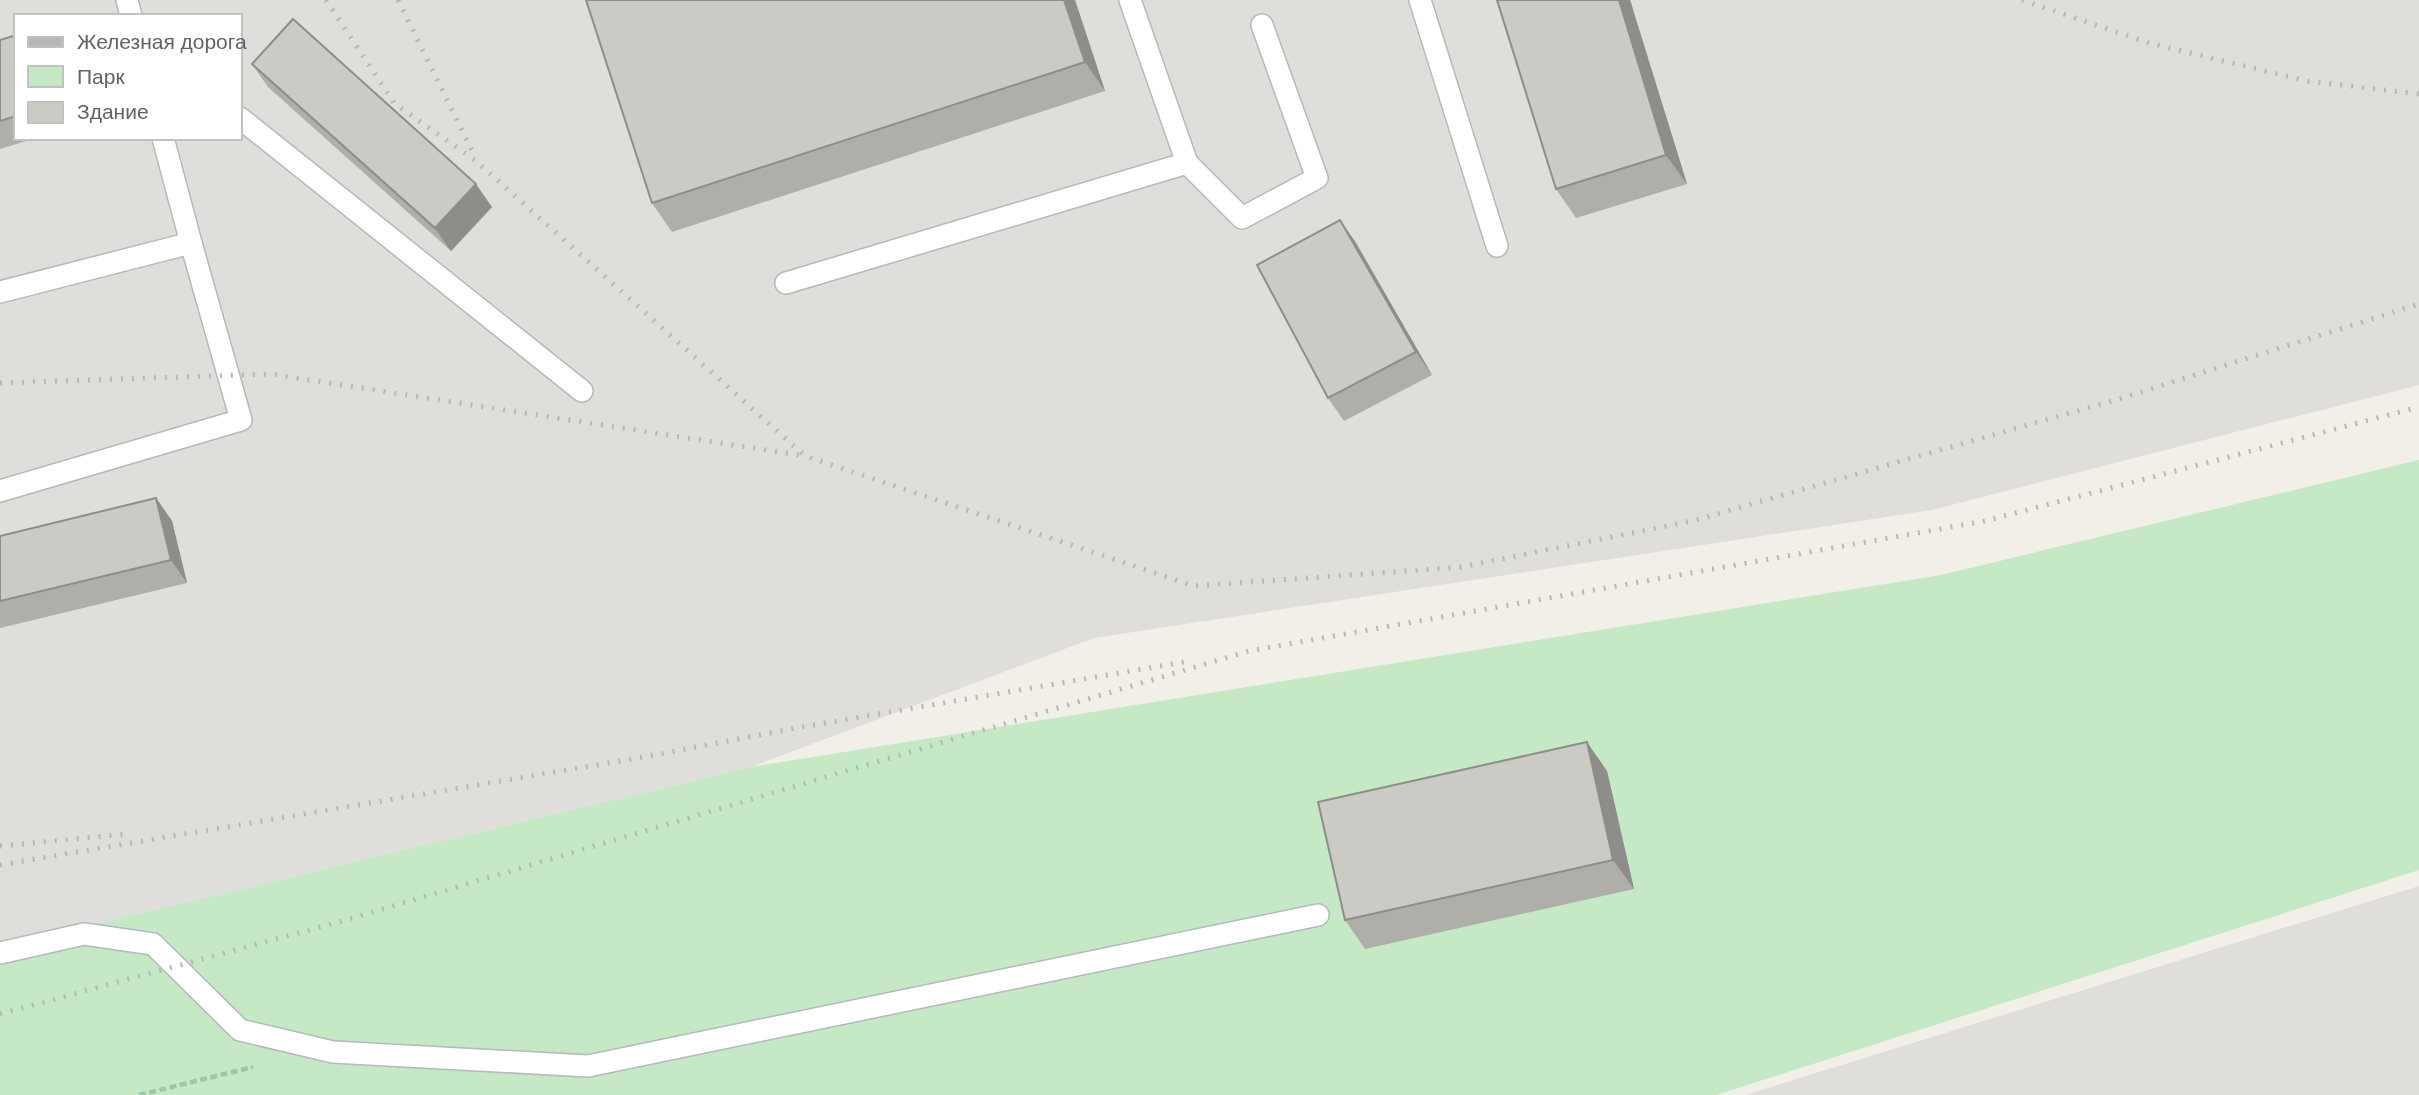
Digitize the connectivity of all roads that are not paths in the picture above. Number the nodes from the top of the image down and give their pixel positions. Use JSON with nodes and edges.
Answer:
{"nodes":[{"id":1,"x":1130,"y":0,"type":"edge"},
{"id":2,"x":1420,"y":0,"type":"edge"},
{"id":3,"x":1262,"y":25,"type":"dead end"},
{"id":4,"x":242,"y":120,"type":"edge"},
{"id":5,"x":164,"y":140,"type":"edge"},
{"id":6,"x":1187,"y":163,"type":"junction"},
{"id":7,"x":191,"y":243,"type":"junction"},
{"id":8,"x":1497,"y":246,"type":"dead end"},
{"id":9,"x":786,"y":283,"type":"dead end"},
{"id":10,"x":0,"y":292,"type":"edge"},
{"id":11,"x":582,"y":391,"type":"dead end"},
{"id":12,"x":0,"y":491,"type":"edge"},
{"id":13,"x":1318,"y":915,"type":"dead end"},
{"id":14,"x":0,"y":953,"type":"edge"}],
"edges":[{"from":1,"to":6,"type":"lane"},
{"from":2,"to":8,"type":"lane"},
{"from":3,"to":6,"type":"lane"},
{"from":4,"to":11,"type":"lane"},
{"from":5,"to":7,"type":"lane"},
{"from":6,"to":9,"type":"lane"},
{"from":7,"to":10,"type":"lane"},
{"from":7,"to":12,"type":"lane"},
{"from":13,"to":14,"type":"lane"}]}
